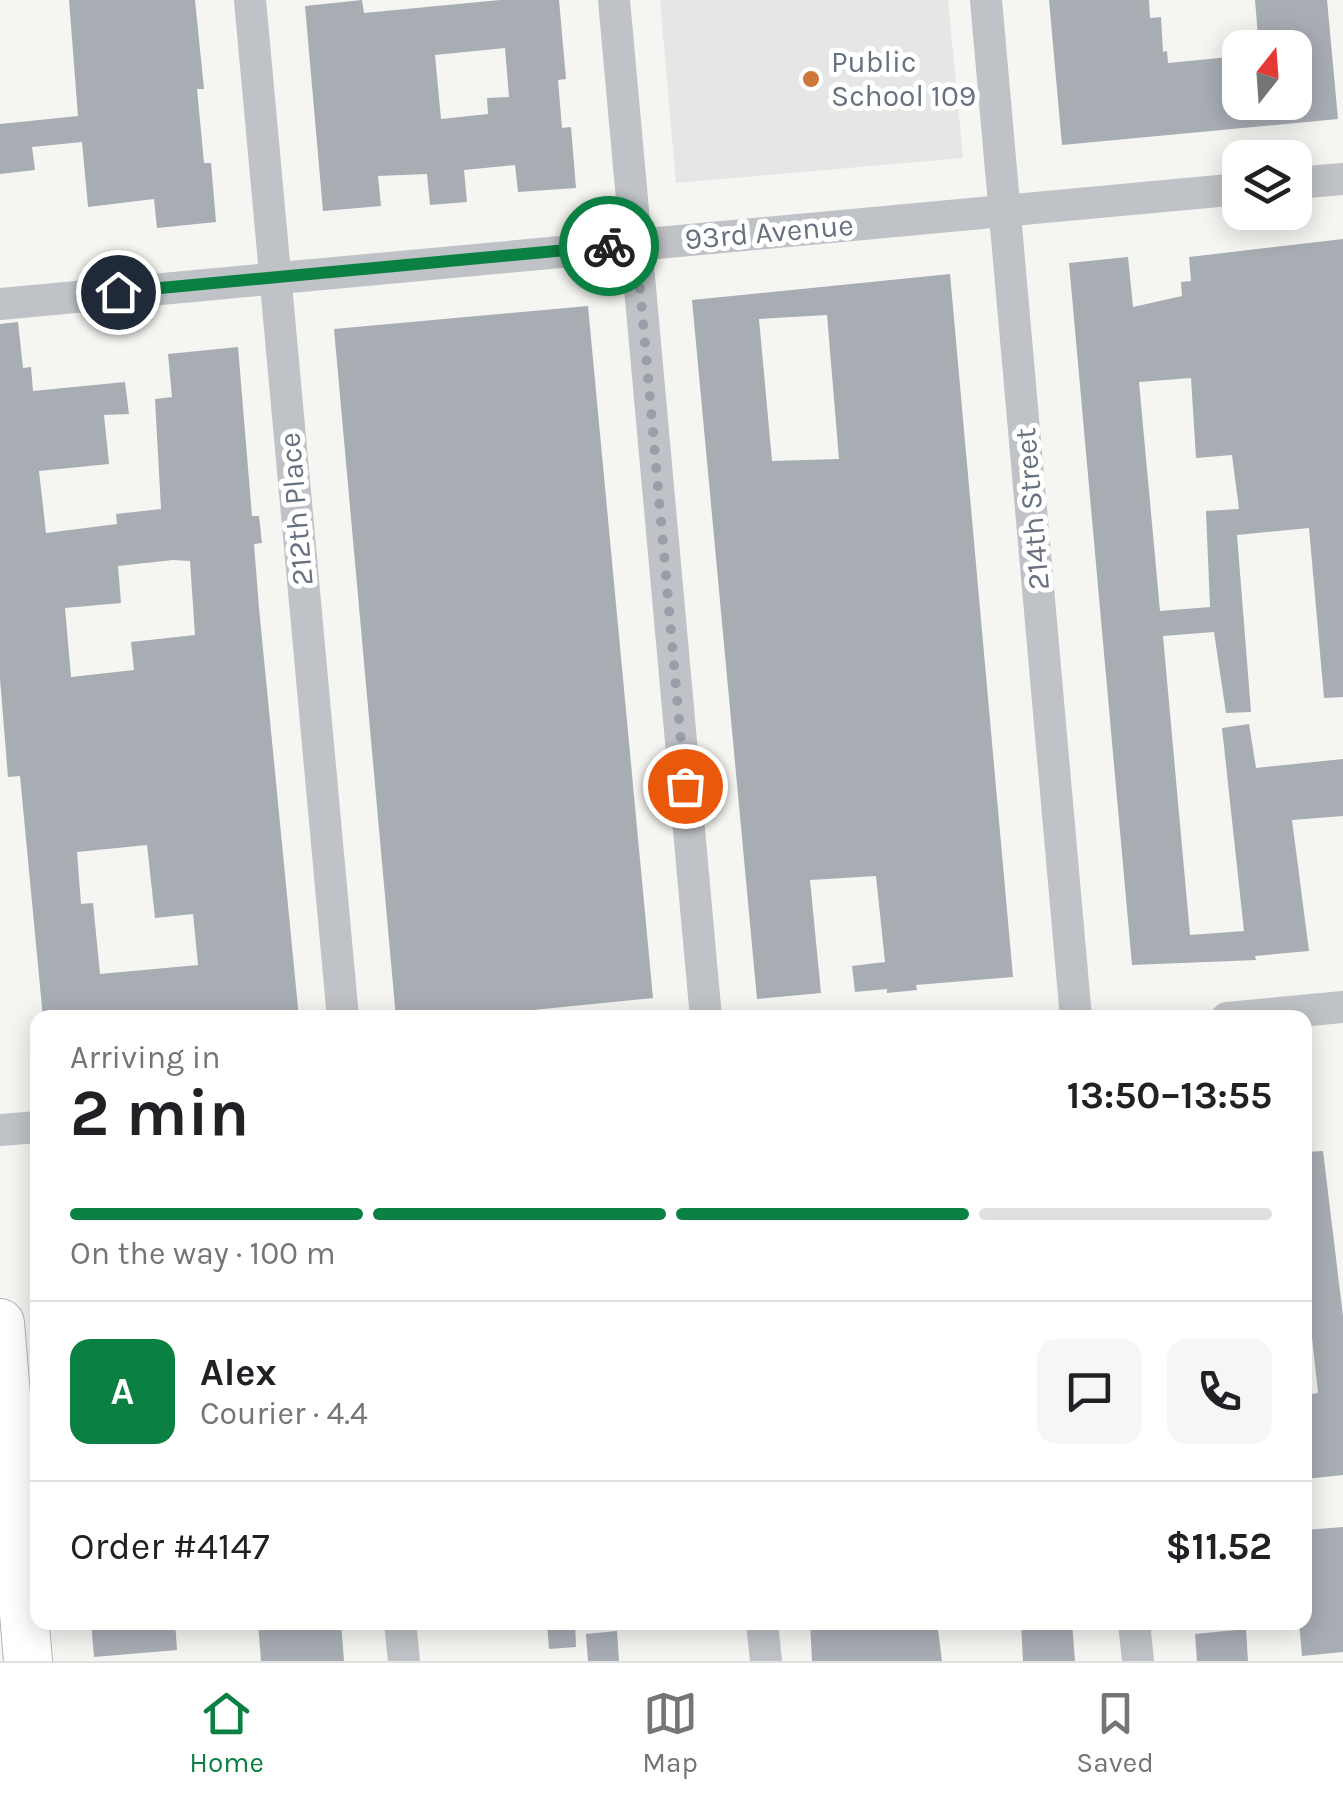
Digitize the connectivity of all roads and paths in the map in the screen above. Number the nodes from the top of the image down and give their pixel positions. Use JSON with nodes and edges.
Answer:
{"nodes":[{"id":1,"x":250,"y":0,"type":"edge"},
{"id":2,"x":614,"y":0,"type":"edge"},
{"id":3,"x":986,"y":0,"type":"edge"},
{"id":4,"x":1343,"y":179,"type":"edge"},
{"id":5,"x":1312,"y":182,"type":"edge"},
{"id":6,"x":1222,"y":190,"type":"edge"},
{"id":7,"x":1005,"y":210,"type":"junction"},
{"id":8,"x":636,"y":244,"type":"junction"},
{"id":9,"x":275,"y":276,"type":"junction"},
{"id":10,"x":0,"y":304,"type":"edge"},
{"id":11,"x":1343,"y":1008,"type":"edge"},
{"id":12,"x":342,"y":1010,"type":"edge"},
{"id":13,"x":705,"y":1010,"type":"edge"},
{"id":14,"x":1075,"y":1010,"type":"edge"},
{"id":15,"x":1312,"y":1011,"type":"edge"},
{"id":16,"x":30,"y":1128,"type":"edge"},
{"id":17,"x":0,"y":1130,"type":"edge"},
{"id":18,"x":0,"y":1322,"type":"edge"},
{"id":19,"x":7,"y":1498,"type":"edge"},
{"id":20,"x":401,"y":1630,"type":"edge"},
{"id":21,"x":763,"y":1630,"type":"edge"},
{"id":22,"x":1135,"y":1630,"type":"edge"},
{"id":23,"x":28,"y":1661,"type":"edge"},
{"id":24,"x":404,"y":1661,"type":"edge"},
{"id":25,"x":766,"y":1661,"type":"edge"},
{"id":26,"x":1138,"y":1661,"type":"edge"}],
"edges":[{"from":1,"to":9,"type":"street","name":"212th Place"},
{"from":2,"to":8,"type":"street"},
{"from":3,"to":7,"type":"street","name":"214th Street"},
{"from":4,"to":5,"type":"street"},
{"from":6,"to":7,"type":"street","name":"93rd Avenue"},
{"from":7,"to":8,"type":"street","name":"93rd Avenue"},
{"from":7,"to":14,"type":"street","name":"214th Street"},
{"from":8,"to":9,"type":"street","name":"93rd Avenue"},
{"from":8,"to":13,"type":"street"},
{"from":9,"to":10,"type":"street","name":"93rd Avenue"},
{"from":9,"to":12,"type":"street","name":"212th Place"},
{"from":11,"to":15,"type":"street"},
{"from":16,"to":17,"type":"street"},
{"from":18,"to":19,"type":"main road"},
{"from":19,"to":23,"type":"main road"},
{"from":20,"to":24,"type":"street"},
{"from":21,"to":25,"type":"street"},
{"from":22,"to":26,"type":"street"}]}
